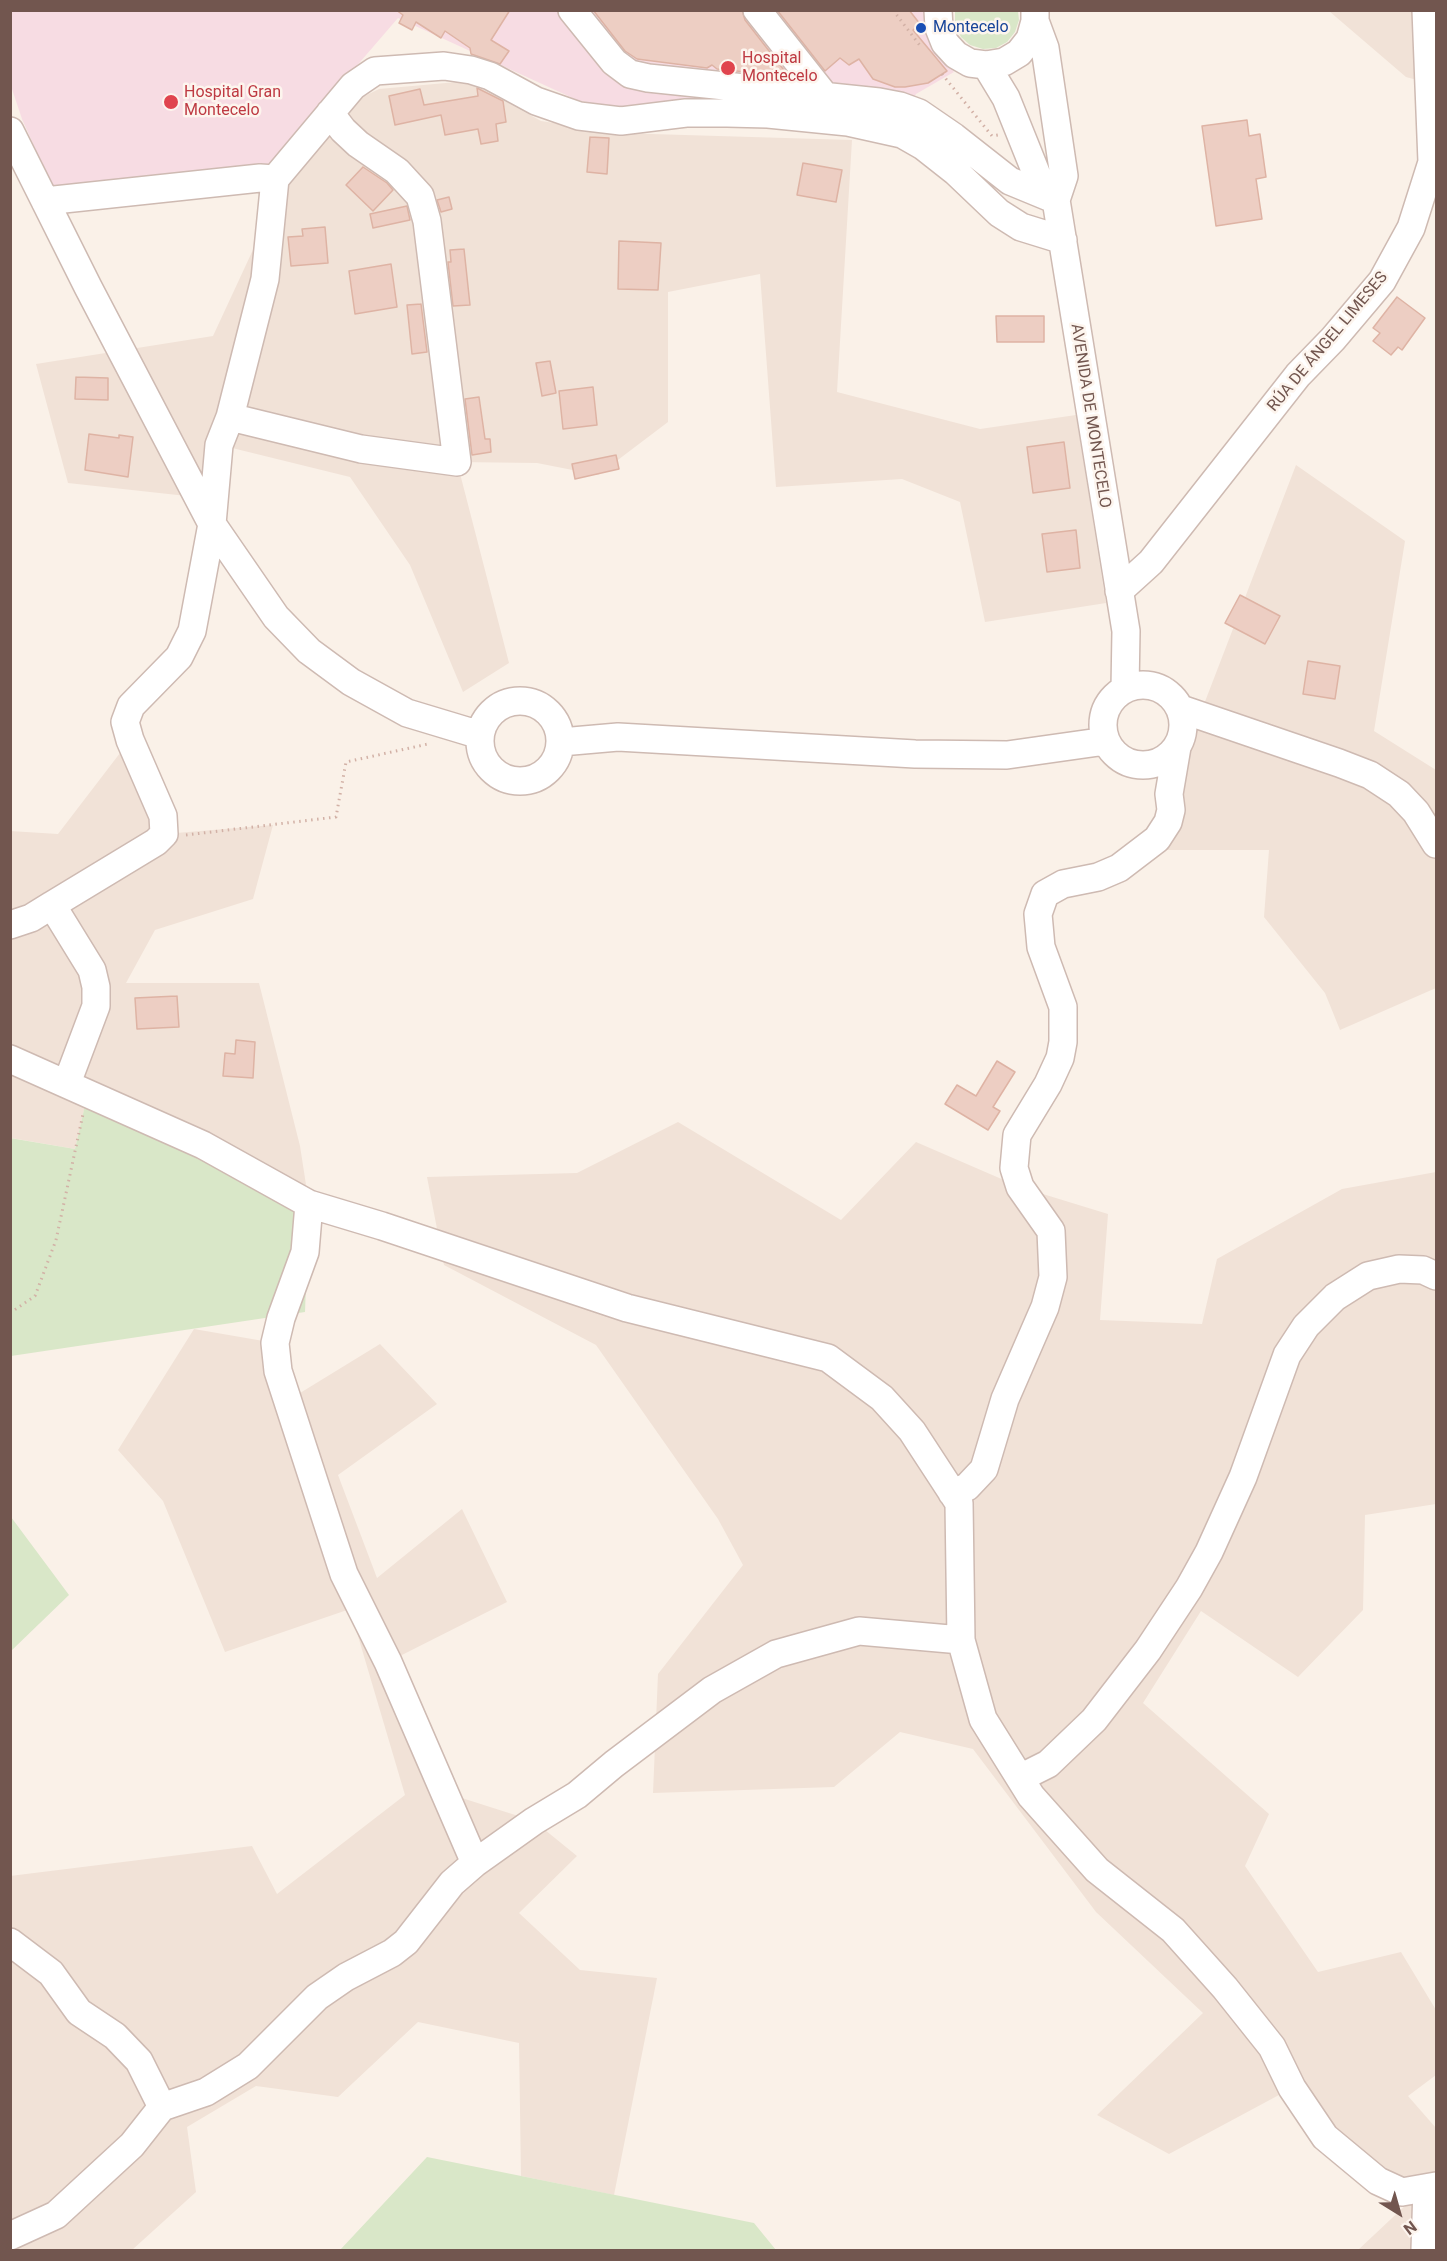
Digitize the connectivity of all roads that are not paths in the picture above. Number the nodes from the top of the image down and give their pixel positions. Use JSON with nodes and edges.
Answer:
{"nodes":[{"id":1,"x":572,"y":10,"type":"edge"},
{"id":2,"x":758,"y":10,"type":"edge"},
{"id":3,"x":938,"y":10,"type":"edge"},
{"id":4,"x":1426,"y":10,"type":"edge"},
{"id":5,"x":1035,"y":16,"type":"edge"},
{"id":6,"x":986,"y":65,"type":"junction"},
{"id":7,"x":825,"y":96,"type":"junction"},
{"id":8,"x":330,"y":113,"type":"junction"},
{"id":9,"x":10,"y":131,"type":"edge"},
{"id":10,"x":275,"y":179,"type":"junction"},
{"id":11,"x":1056,"y":200,"type":"junction"},
{"id":12,"x":45,"y":201,"type":"junction"},
{"id":13,"x":1063,"y":240,"type":"junction"},
{"id":14,"x":230,"y":417,"type":"junction"},
{"id":15,"x":212,"y":524,"type":"junction"},
{"id":16,"x":1119,"y":591,"type":"junction"},
{"id":17,"x":1126,"y":632,"type":"junction"},
{"id":18,"x":1153,"y":686,"type":"junction"},
{"id":19,"x":1125,"y":689,"type":"junction"},
{"id":20,"x":1181,"y":728,"type":"junction"},
{"id":21,"x":480,"y":735,"type":"junction"},
{"id":22,"x":1106,"y":741,"type":"junction"},
{"id":23,"x":561,"y":742,"type":"junction"},
{"id":24,"x":1145,"y":766,"type":"junction"},
{"id":25,"x":1169,"y":794,"type":"junction"},
{"id":26,"x":1437,"y":844,"type":"edge"},
{"id":27,"x":52,"y":904,"type":"junction"},
{"id":28,"x":10,"y":925,"type":"edge"},
{"id":29,"x":10,"y":1059,"type":"edge"},
{"id":30,"x":77,"y":1087,"type":"junction"},
{"id":31,"x":309,"y":1203,"type":"junction"},
{"id":32,"x":1437,"y":1276,"type":"edge"},
{"id":33,"x":952,"y":1493,"type":"junction"},
{"id":34,"x":960,"y":1640,"type":"junction"},
{"id":35,"x":1020,"y":1778,"type":"junction"},
{"id":36,"x":475,"y":1863,"type":"junction"},
{"id":37,"x":10,"y":1942,"type":"edge"},
{"id":38,"x":162,"y":2107,"type":"junction"},
{"id":39,"x":1432,"y":2187,"type":"edge"},
{"id":40,"x":10,"y":2236,"type":"edge"},
{"id":41,"x":1425,"y":2250,"type":"edge"}],
"edges":[{"from":1,"to":7,"type":"street"},
{"from":2,"to":7,"type":"street"},
{"from":3,"to":6,"type":"street"},
{"from":4,"to":16,"type":"street","name":"RÚA DE ÁNGEL LIMESES"},
{"from":5,"to":6,"type":"street"},
{"from":5,"to":11,"type":"street","name":"AVENIDA DE MONTECELO"},
{"from":6,"to":11,"type":"street","name":"AVENIDA DE MONTECELO"},
{"from":7,"to":11,"type":"street"},
{"from":8,"to":10,"type":"street"},
{"from":8,"to":13,"type":"street"},
{"from":8,"to":14,"type":"street"},
{"from":9,"to":12,"type":"street"},
{"from":10,"to":12,"type":"street"},
{"from":10,"to":14,"type":"street"},
{"from":11,"to":13,"type":"street","name":"AVENIDA DE MONTECELO"},
{"from":12,"to":15,"type":"street"},
{"from":13,"to":16,"type":"street","name":"AVENIDA DE MONTECELO"},
{"from":14,"to":15,"type":"street"},
{"from":15,"to":21,"type":"street"},
{"from":15,"to":27,"type":"street"},
{"from":16,"to":17,"type":"street","name":"AVENIDA DE MONTECELO"},
{"from":17,"to":18,"type":"street","name":"AVENIDA DE MONTECELO"},
{"from":17,"to":19,"type":"street","name":"AVENIDA DE MONTECELO"},
{"from":18,"to":19,"type":"street"},
{"from":18,"to":20,"type":"street"},
{"from":19,"to":22,"type":"street"},
{"from":20,"to":24,"type":"street"},
{"from":20,"to":25,"type":"street"},
{"from":20,"to":26,"type":"street"},
{"from":21,"to":23,"type":"street"},
{"from":21,"to":23,"type":"street"},
{"from":22,"to":23,"type":"street"},
{"from":22,"to":24,"type":"street"},
{"from":24,"to":25,"type":"street"},
{"from":25,"to":33,"type":"street"},
{"from":27,"to":28,"type":"street"},
{"from":27,"to":30,"type":"street"},
{"from":29,"to":30,"type":"street"},
{"from":30,"to":31,"type":"street"},
{"from":31,"to":33,"type":"street"},
{"from":31,"to":36,"type":"street"},
{"from":32,"to":35,"type":"street"},
{"from":33,"to":34,"type":"street"},
{"from":34,"to":35,"type":"street"},
{"from":34,"to":36,"type":"street"},
{"from":35,"to":39,"type":"street"},
{"from":36,"to":38,"type":"street"},
{"from":37,"to":38,"type":"street"},
{"from":38,"to":40,"type":"street"},
{"from":39,"to":41,"type":"street"}]}
